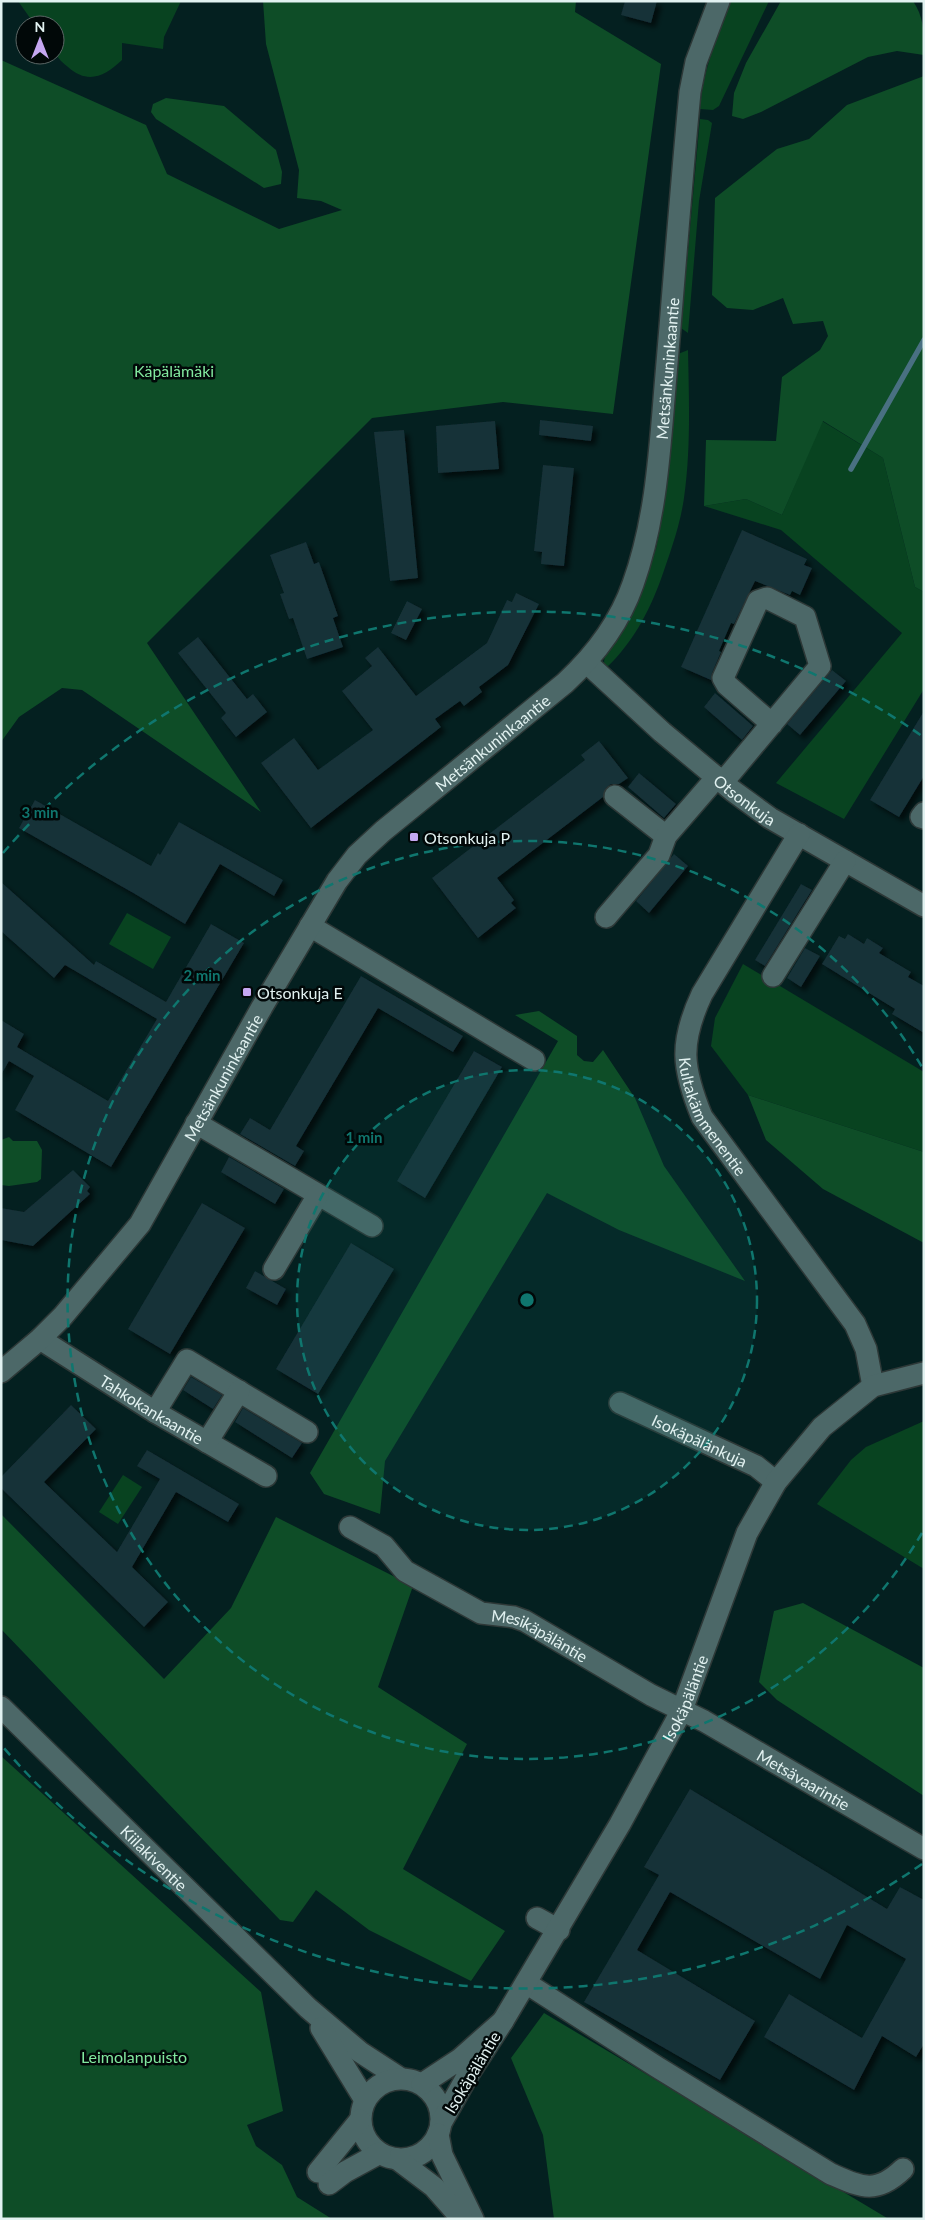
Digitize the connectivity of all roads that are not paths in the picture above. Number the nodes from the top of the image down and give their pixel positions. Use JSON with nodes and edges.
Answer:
{"nodes":[{"id":1,"x":719,"y":1,"type":"edge"},
{"id":2,"x":587,"y":663,"type":"junction"},
{"id":3,"x":772,"y":724,"type":"junction"},
{"id":4,"x":720,"y":780,"type":"junction"},
{"id":5,"x":615,"y":796,"type":"dead end"},
{"id":6,"x":924,"y":813,"type":"edge"},
{"id":7,"x":924,"y":818,"type":"edge"},
{"id":8,"x":799,"y":834,"type":"junction"},
{"id":9,"x":666,"y":836,"type":"junction"},
{"id":10,"x":845,"y":861,"type":"junction"},
{"id":11,"x":924,"y":906,"type":"edge"},
{"id":12,"x":606,"y":918,"type":"dead end"},
{"id":13,"x":310,"y":926,"type":"junction"},
{"id":14,"x":773,"y":976,"type":"dead end"},
{"id":15,"x":534,"y":1060,"type":"dead end"},
{"id":16,"x":196,"y":1124,"type":"junction"},
{"id":17,"x":318,"y":1195,"type":"junction"},
{"id":18,"x":372,"y":1226,"type":"dead end"},
{"id":19,"x":274,"y":1269,"type":"dead end"},
{"id":20,"x":40,"y":1339,"type":"junction"},
{"id":21,"x":1,"y":1372,"type":"edge"},
{"id":22,"x":924,"y":1373,"type":"edge"},
{"id":23,"x":873,"y":1386,"type":"junction"},
{"id":24,"x":239,"y":1391,"type":"junction"},
{"id":25,"x":620,"y":1403,"type":"dead end"},
{"id":26,"x":155,"y":1412,"type":"junction"},
{"id":27,"x":307,"y":1432,"type":"dead end"},
{"id":28,"x":207,"y":1442,"type":"junction"},
{"id":29,"x":266,"y":1476,"type":"dead end"},
{"id":30,"x":776,"y":1482,"type":"junction"},
{"id":31,"x":350,"y":1527,"type":"dead end"},
{"id":32,"x":1,"y":1707,"type":"edge"},
{"id":33,"x":682,"y":1710,"type":"junction"},
{"id":34,"x":924,"y":1849,"type":"edge"},
{"id":35,"x":537,"y":1918,"type":"dead end"},
{"id":36,"x":559,"y":1930,"type":"junction"},
{"id":37,"x":526,"y":1983,"type":"junction"},
{"id":38,"x":308,"y":2008,"type":"junction"},
{"id":39,"x":503,"y":2021,"type":"junction"},
{"id":40,"x":400,"y":2078,"type":"junction"},
{"id":41,"x":422,"y":2084,"type":"junction"},
{"id":42,"x":363,"y":2110,"type":"junction"},
{"id":43,"x":440,"y":2129,"type":"junction"},
{"id":44,"x":388,"y":2156,"type":"junction"},
{"id":45,"x":903,"y":2169,"type":"dead end"},
{"id":46,"x":462,"y":2219,"type":"edge"},
{"id":47,"x":472,"y":2219,"type":"edge"}],
"edges":[{"from":1,"to":2,"type":"street","name":"Metsänkuninkaantie"},
{"from":2,"to":4,"type":"street","name":"Otsonkuja"},
{"from":2,"to":13,"type":"street","name":"Metsänkuninkaantie"},
{"from":3,"to":3,"type":"street"},
{"from":3,"to":4,"type":"street"},
{"from":4,"to":8,"type":"street","name":"Otsonkuja"},
{"from":4,"to":9,"type":"street"},
{"from":5,"to":9,"type":"street"},
{"from":6,"to":7,"type":"street"},
{"from":8,"to":10,"type":"street","name":"Otsonkuja"},
{"from":8,"to":23,"type":"street","name":"Kultakämmenentie"},
{"from":9,"to":12,"type":"street"},
{"from":10,"to":11,"type":"street","name":"Otsonkuja"},
{"from":10,"to":14,"type":"street"},
{"from":13,"to":15,"type":"street"},
{"from":13,"to":16,"type":"street","name":"Metsänkuninkaantie"},
{"from":16,"to":17,"type":"street"},
{"from":16,"to":20,"type":"street","name":"Metsänkuninkaantie"},
{"from":17,"to":18,"type":"street"},
{"from":17,"to":19,"type":"street"},
{"from":20,"to":21,"type":"street","name":"Metsänkuninkaantie"},
{"from":20,"to":26,"type":"street","name":"Tahkokankaantie"},
{"from":22,"to":23,"type":"street"},
{"from":23,"to":30,"type":"street","name":"Isokäpäläntie"},
{"from":24,"to":26,"type":"street"},
{"from":24,"to":27,"type":"street"},
{"from":24,"to":28,"type":"street"},
{"from":25,"to":30,"type":"street","name":"Isokäpälänkuja"},
{"from":26,"to":28,"type":"street","name":"Tahkokankaantie"},
{"from":28,"to":29,"type":"street","name":"Tahkokankaantie"},
{"from":30,"to":33,"type":"street","name":"Isokäpäläntie"},
{"from":31,"to":33,"type":"street","name":"Mesikäpäläntie"},
{"from":32,"to":38,"type":"street","name":"Kiilakiventie"},
{"from":33,"to":34,"type":"street","name":"Metsävaarintie"},
{"from":33,"to":36,"type":"street","name":"Isokäpäläntie"},
{"from":35,"to":36,"type":"street"},
{"from":36,"to":37,"type":"street","name":"Isokäpäläntie"},
{"from":37,"to":39,"type":"street","name":"Isokäpäläntie"},
{"from":37,"to":45,"type":"street"},
{"from":38,"to":40,"type":"street","name":"Kiilakiventie"},
{"from":38,"to":42,"type":"street","name":"Kiilakiventie"},
{"from":39,"to":41,"type":"street","name":"Isokäpäläntie"},
{"from":39,"to":43,"type":"street","name":"Isokäpäläntie"},
{"from":40,"to":41,"type":"street"},
{"from":40,"to":42,"type":"street"},
{"from":41,"to":43,"type":"street"},
{"from":42,"to":44,"type":"street"},
{"from":42,"to":44,"type":"street"},
{"from":43,"to":44,"type":"street"},
{"from":43,"to":47,"type":"street"},
{"from":44,"to":46,"type":"street"}]}
